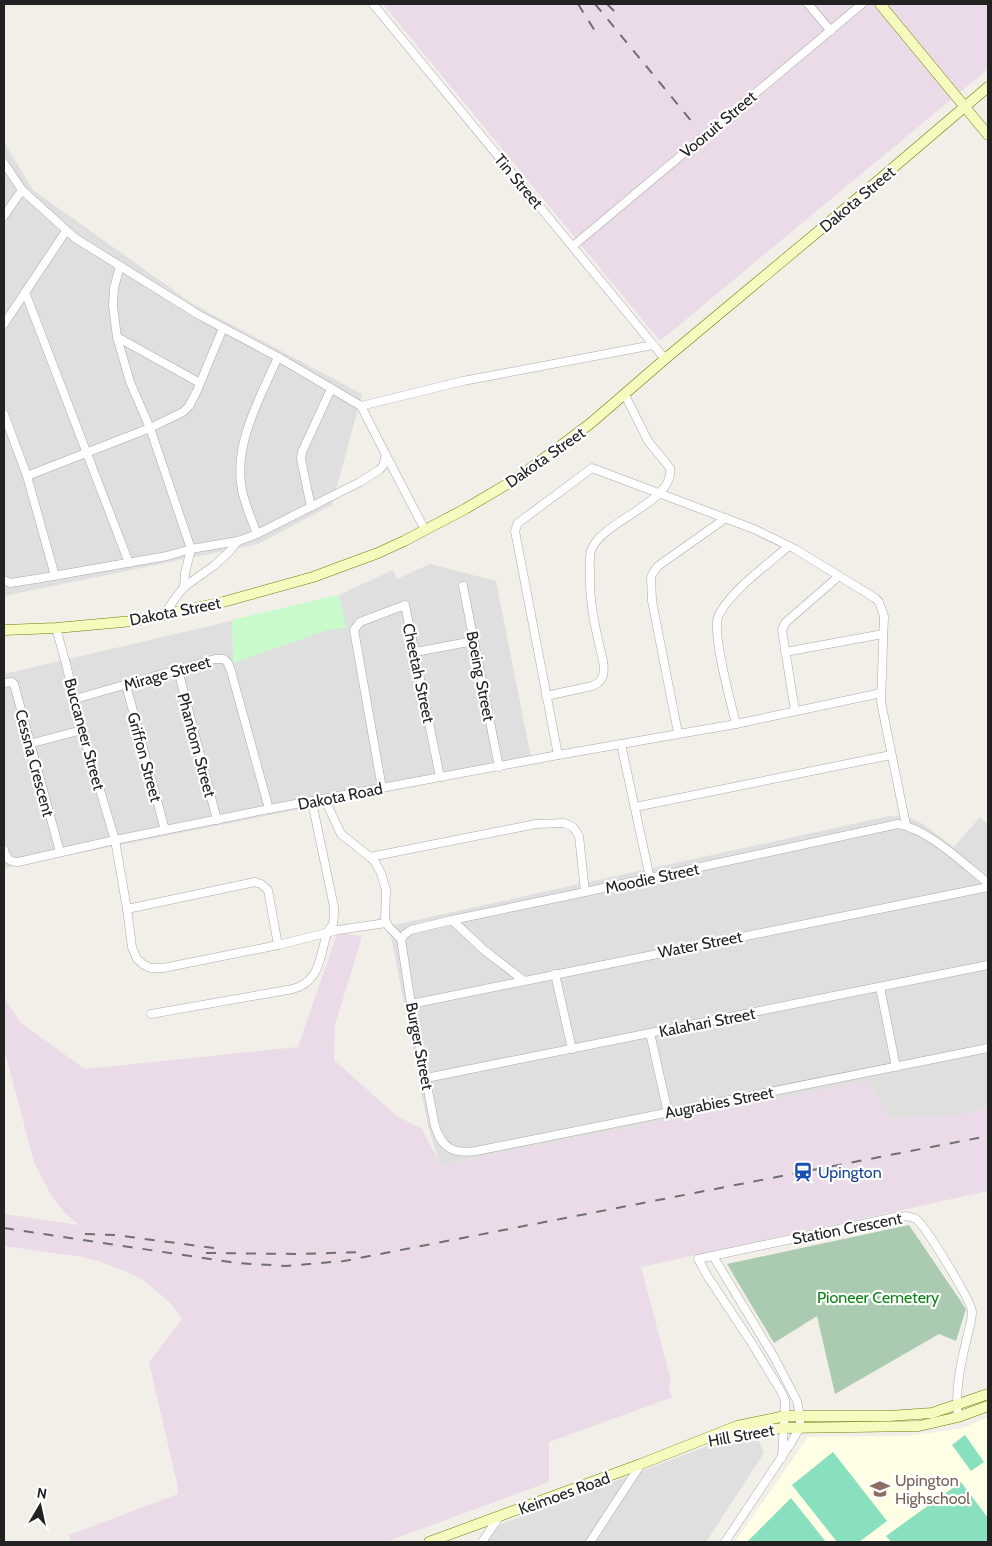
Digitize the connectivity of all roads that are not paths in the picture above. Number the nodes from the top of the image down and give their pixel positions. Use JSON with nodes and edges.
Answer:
{"nodes":[{"id":1,"x":373,"y":4,"type":"edge"},
{"id":2,"x":808,"y":4,"type":"edge"},
{"id":3,"x":862,"y":4,"type":"edge"},
{"id":4,"x":880,"y":4,"type":"edge"},
{"id":5,"x":831,"y":31,"type":"junction"},
{"id":6,"x":988,"y":87,"type":"edge"},
{"id":7,"x":965,"y":106,"type":"junction"},
{"id":8,"x":988,"y":135,"type":"edge"},
{"id":9,"x":4,"y":163,"type":"edge"},
{"id":10,"x":22,"y":190,"type":"junction"},
{"id":11,"x":4,"y":216,"type":"edge"},
{"id":12,"x":66,"y":231,"type":"junction"},
{"id":13,"x":573,"y":246,"type":"junction"},
{"id":14,"x":120,"y":266,"type":"junction"},
{"id":15,"x":25,"y":292,"type":"junction"},
{"id":16,"x":4,"y":324,"type":"edge"},
{"id":17,"x":223,"y":328,"type":"junction"},
{"id":18,"x":117,"y":336,"type":"junction"},
{"id":19,"x":653,"y":345,"type":"junction"},
{"id":20,"x":278,"y":357,"type":"junction"},
{"id":21,"x":665,"y":359,"type":"junction"},
{"id":22,"x":200,"y":383,"type":"junction"},
{"id":23,"x":331,"y":389,"type":"junction"},
{"id":24,"x":625,"y":395,"type":"junction"},
{"id":25,"x":361,"y":406,"type":"junction"},
{"id":26,"x":4,"y":414,"type":"edge"},
{"id":27,"x":150,"y":428,"type":"junction"},
{"id":28,"x":87,"y":452,"type":"junction"},
{"id":29,"x":386,"y":456,"type":"junction"},
{"id":30,"x":27,"y":476,"type":"junction"},
{"id":31,"x":661,"y":493,"type":"junction"},
{"id":32,"x":310,"y":507,"type":"junction"},
{"id":33,"x":726,"y":518,"type":"junction"},
{"id":34,"x":425,"y":530,"type":"junction"},
{"id":35,"x":257,"y":534,"type":"junction"},
{"id":36,"x":238,"y":541,"type":"junction"},
{"id":37,"x":789,"y":546,"type":"junction"},
{"id":38,"x":191,"y":549,"type":"junction"},
{"id":39,"x":129,"y":563,"type":"junction"},
{"id":40,"x":55,"y":576,"type":"junction"},
{"id":41,"x":839,"y":576,"type":"junction"},
{"id":42,"x":4,"y":581,"type":"edge"},
{"id":43,"x":463,"y":586,"type":"dead end"},
{"id":44,"x":184,"y":587,"type":"junction"},
{"id":45,"x":164,"y":616,"type":"junction"},
{"id":46,"x":56,"y":628,"type":"junction"},
{"id":47,"x":4,"y":630,"type":"edge"},
{"id":48,"x":883,"y":634,"type":"junction"},
{"id":49,"x":474,"y":641,"type":"junction"},
{"id":50,"x":415,"y":652,"type":"junction"},
{"id":51,"x":785,"y":652,"type":"junction"},
{"id":52,"x":178,"y":670,"type":"junction"},
{"id":53,"x":4,"y":683,"type":"edge"},
{"id":54,"x":126,"y":685,"type":"junction"},
{"id":55,"x":881,"y":693,"type":"junction"},
{"id":56,"x":546,"y":696,"type":"junction"},
{"id":57,"x":75,"y":699,"type":"junction"},
{"id":58,"x":795,"y":711,"type":"junction"},
{"id":59,"x":736,"y":724,"type":"junction"},
{"id":60,"x":82,"y":730,"type":"junction"},
{"id":61,"x":678,"y":733,"type":"junction"},
{"id":62,"x":30,"y":744,"type":"junction"},
{"id":63,"x":621,"y":744,"type":"junction"},
{"id":64,"x":558,"y":755,"type":"junction"},
{"id":65,"x":891,"y":755,"type":"junction"},
{"id":66,"x":499,"y":767,"type":"junction"},
{"id":67,"x":440,"y":777,"type":"junction"},
{"id":68,"x":382,"y":788,"type":"junction"},
{"id":69,"x":325,"y":800,"type":"junction"},
{"id":70,"x":312,"y":802,"type":"junction"},
{"id":71,"x":635,"y":807,"type":"junction"},
{"id":72,"x":269,"y":809,"type":"junction"},
{"id":73,"x":217,"y":820,"type":"junction"},
{"id":74,"x":906,"y":825,"type":"junction"},
{"id":75,"x":165,"y":830,"type":"junction"},
{"id":76,"x":115,"y":840,"type":"junction"},
{"id":77,"x":60,"y":852,"type":"junction"},
{"id":78,"x":5,"y":853,"type":"edge"},
{"id":79,"x":370,"y":857,"type":"junction"},
{"id":80,"x":650,"y":878,"type":"junction"},
{"id":81,"x":988,"y":883,"type":"edge"},
{"id":82,"x":988,"y":887,"type":"edge"},
{"id":83,"x":585,"y":892,"type":"junction"},
{"id":84,"x":127,"y":910,"type":"junction"},
{"id":85,"x":452,"y":920,"type":"junction"},
{"id":86,"x":386,"y":922,"type":"junction"},
{"id":87,"x":327,"y":932,"type":"junction"},
{"id":88,"x":402,"y":939,"type":"junction"},
{"id":89,"x":278,"y":944,"type":"junction"},
{"id":90,"x":988,"y":965,"type":"edge"},
{"id":91,"x":555,"y":974,"type":"junction"},
{"id":92,"x":523,"y":980,"type":"junction"},
{"id":93,"x":880,"y":987,"type":"junction"},
{"id":94,"x":411,"y":1004,"type":"junction"},
{"id":95,"x":151,"y":1014,"type":"dead end"},
{"id":96,"x":650,"y":1033,"type":"junction"},
{"id":97,"x":988,"y":1048,"type":"edge"},
{"id":98,"x":572,"y":1049,"type":"junction"},
{"id":99,"x":896,"y":1066,"type":"junction"},
{"id":100,"x":426,"y":1078,"type":"junction"},
{"id":101,"x":668,"y":1113,"type":"junction"},
{"id":102,"x":450,"y":1148,"type":"joint"},
{"id":103,"x":713,"y":1256,"type":"junction"},
{"id":104,"x":988,"y":1394,"type":"edge"},
{"id":105,"x":956,"y":1406,"type":"junction"},
{"id":106,"x":988,"y":1406,"type":"edge"},
{"id":107,"x":785,"y":1416,"type":"junction"},
{"id":108,"x":800,"y":1416,"type":"junction"},
{"id":109,"x":958,"y":1417,"type":"junction"},
{"id":110,"x":800,"y":1427,"type":"junction"},
{"id":111,"x":784,"y":1428,"type":"junction"},
{"id":112,"x":698,"y":1442,"type":"junction"},
{"id":113,"x":782,"y":1458,"type":"junction"},
{"id":114,"x":641,"y":1464,"type":"junction"},
{"id":115,"x":499,"y":1517,"type":"junction"},
{"id":116,"x":429,"y":1542,"type":"edge"},
{"id":117,"x":482,"y":1542,"type":"edge"},
{"id":118,"x":590,"y":1542,"type":"edge"},
{"id":119,"x":724,"y":1542,"type":"edge"}],
"edges":[{"from":1,"to":13,"type":"street","name":"Tin Street"},
{"from":2,"to":5,"type":"street"},
{"from":3,"to":5,"type":"street","name":"Vooruit Street"},
{"from":4,"to":7,"type":"street"},
{"from":5,"to":13,"type":"street","name":"Vooruit Street"},
{"from":6,"to":7,"type":"street","name":"Dakota Street"},
{"from":7,"to":8,"type":"street"},
{"from":7,"to":21,"type":"street","name":"Dakota Street"},
{"from":9,"to":10,"type":"street"},
{"from":10,"to":11,"type":"street"},
{"from":10,"to":12,"type":"street"},
{"from":12,"to":14,"type":"street"},
{"from":12,"to":15,"type":"street"},
{"from":13,"to":19,"type":"street","name":"Tin Street"},
{"from":14,"to":17,"type":"street"},
{"from":14,"to":18,"type":"street"},
{"from":15,"to":16,"type":"street"},
{"from":15,"to":28,"type":"street"},
{"from":17,"to":20,"type":"street"},
{"from":17,"to":22,"type":"street"},
{"from":18,"to":22,"type":"street"},
{"from":18,"to":27,"type":"street"},
{"from":19,"to":21,"type":"street","name":"Tin Street"},
{"from":19,"to":25,"type":"street"},
{"from":20,"to":23,"type":"street"},
{"from":20,"to":35,"type":"street"},
{"from":21,"to":24,"type":"street","name":"Dakota Street"},
{"from":22,"to":27,"type":"street"},
{"from":23,"to":25,"type":"street"},
{"from":23,"to":32,"type":"street"},
{"from":24,"to":31,"type":"street"},
{"from":24,"to":34,"type":"street","name":"Dakota Street"},
{"from":25,"to":29,"type":"street"},
{"from":26,"to":30,"type":"street"},
{"from":27,"to":28,"type":"street"},
{"from":27,"to":38,"type":"street"},
{"from":28,"to":30,"type":"street"},
{"from":28,"to":39,"type":"street"},
{"from":29,"to":32,"type":"street"},
{"from":29,"to":34,"type":"street"},
{"from":30,"to":40,"type":"street"},
{"from":31,"to":33,"type":"street"},
{"from":31,"to":56,"type":"street"},
{"from":31,"to":56,"type":"street"},
{"from":32,"to":35,"type":"street"},
{"from":33,"to":37,"type":"street"},
{"from":33,"to":61,"type":"street"},
{"from":34,"to":45,"type":"street","name":"Dakota Street"},
{"from":35,"to":36,"type":"street"},
{"from":36,"to":38,"type":"street"},
{"from":36,"to":44,"type":"street"},
{"from":37,"to":41,"type":"street"},
{"from":37,"to":59,"type":"street"},
{"from":38,"to":39,"type":"street"},
{"from":38,"to":44,"type":"street"},
{"from":39,"to":40,"type":"street"},
{"from":40,"to":42,"type":"street"},
{"from":41,"to":48,"type":"street"},
{"from":41,"to":51,"type":"street"},
{"from":43,"to":49,"type":"street","name":"Boeing Street"},
{"from":44,"to":45,"type":"street"},
{"from":45,"to":46,"type":"street","name":"Dakota Street"},
{"from":46,"to":47,"type":"street","name":"Dakota Street"},
{"from":46,"to":57,"type":"street","name":"Buccaneer Street"},
{"from":48,"to":51,"type":"street"},
{"from":48,"to":55,"type":"street"},
{"from":49,"to":50,"type":"street"},
{"from":49,"to":66,"type":"street","name":"Boeing Street"},
{"from":50,"to":67,"type":"street","name":"Cheetah Street"},
{"from":50,"to":68,"type":"street","name":"Cheetah Street"},
{"from":51,"to":58,"type":"street"},
{"from":52,"to":54,"type":"street","name":"Mirage Street"},
{"from":52,"to":72,"type":"street","name":"Mirage Street"},
{"from":52,"to":73,"type":"street","name":"Phantom Street"},
{"from":53,"to":62,"type":"street","name":"Cessna Crescent"},
{"from":54,"to":57,"type":"street","name":"Mirage Street"},
{"from":54,"to":75,"type":"street","name":"Griffon Street"},
{"from":55,"to":58,"type":"street","name":"Dakota Road"},
{"from":55,"to":65,"type":"street"},
{"from":56,"to":64,"type":"street"},
{"from":57,"to":60,"type":"street","name":"Buccaneer Street"},
{"from":58,"to":59,"type":"street","name":"Dakota Road"},
{"from":59,"to":61,"type":"street","name":"Dakota Road"},
{"from":60,"to":62,"type":"street"},
{"from":60,"to":76,"type":"street","name":"Buccaneer Street"},
{"from":61,"to":63,"type":"street","name":"Dakota Road"},
{"from":62,"to":77,"type":"street","name":"Cessna Crescent"},
{"from":63,"to":64,"type":"street","name":"Dakota Road"},
{"from":63,"to":71,"type":"street"},
{"from":64,"to":66,"type":"street","name":"Dakota Road"},
{"from":65,"to":71,"type":"street"},
{"from":65,"to":74,"type":"street"},
{"from":66,"to":67,"type":"street","name":"Dakota Road"},
{"from":67,"to":68,"type":"street","name":"Dakota Road"},
{"from":68,"to":69,"type":"street","name":"Dakota Road"},
{"from":69,"to":70,"type":"street","name":"Dakota Road"},
{"from":69,"to":79,"type":"street"},
{"from":70,"to":72,"type":"street","name":"Dakota Road"},
{"from":70,"to":87,"type":"street"},
{"from":71,"to":80,"type":"street"},
{"from":72,"to":73,"type":"street","name":"Dakota Road"},
{"from":73,"to":75,"type":"street","name":"Dakota Road"},
{"from":74,"to":80,"type":"street","name":"Moodie Street"},
{"from":74,"to":81,"type":"street"},
{"from":75,"to":76,"type":"street","name":"Dakota Road"},
{"from":76,"to":77,"type":"street","name":"Dakota Road"},
{"from":76,"to":84,"type":"street","name":"Buccaneer Street"},
{"from":77,"to":78,"type":"street","name":"Dakota Road"},
{"from":79,"to":83,"type":"street"},
{"from":79,"to":86,"type":"street"},
{"from":80,"to":83,"type":"street","name":"Moodie Street"},
{"from":82,"to":91,"type":"street","name":"Water Street"},
{"from":83,"to":85,"type":"street","name":"Moodie Street"},
{"from":84,"to":89,"type":"street","name":"Buccaneer Street"},
{"from":84,"to":89,"type":"street"},
{"from":85,"to":88,"type":"street","name":"Moodie Street"},
{"from":85,"to":92,"type":"street"},
{"from":86,"to":87,"type":"street","name":"Buccaneer Street"},
{"from":86,"to":88,"type":"street"},
{"from":87,"to":89,"type":"street","name":"Buccaneer Street"},
{"from":87,"to":95,"type":"street"},
{"from":88,"to":94,"type":"street","name":"Burger Street"},
{"from":90,"to":93,"type":"street","name":"Kalahari Street"},
{"from":91,"to":92,"type":"street","name":"Water Street"},
{"from":91,"to":98,"type":"street"},
{"from":92,"to":94,"type":"street","name":"Water Street"},
{"from":93,"to":96,"type":"street","name":"Kalahari Street"},
{"from":93,"to":99,"type":"street"},
{"from":94,"to":100,"type":"street","name":"Burger Street"},
{"from":96,"to":98,"type":"street","name":"Kalahari Street"},
{"from":96,"to":101,"type":"street"},
{"from":97,"to":99,"type":"street","name":"Augrabies Street"},
{"from":98,"to":100,"type":"street","name":"Kalahari Street"},
{"from":99,"to":101,"type":"street","name":"Augrabies Street"},
{"from":100,"to":102,"type":"street","name":"Burger Street"},
{"from":101,"to":102,"type":"street","name":"Augrabies Street"},
{"from":103,"to":105,"type":"street","name":"Station Crescent"},
{"from":103,"to":107,"type":"street","name":"Station Crescent"},
{"from":103,"to":108,"type":"street"},
{"from":104,"to":105,"type":"street","name":"Hill Street"},
{"from":105,"to":108,"type":"street","name":"Hill Street"},
{"from":105,"to":109,"type":"street","name":"Station Crescent"},
{"from":106,"to":109,"type":"street","name":"Hill Street"},
{"from":107,"to":108,"type":"street","name":"Hill Street"},
{"from":107,"to":111,"type":"street","name":"Station Crescent"},
{"from":107,"to":112,"type":"street","name":"Hill Street"},
{"from":108,"to":110,"type":"street"},
{"from":109,"to":110,"type":"street","name":"Hill Street"},
{"from":110,"to":111,"type":"street","name":"Hill Street"},
{"from":110,"to":113,"type":"street"},
{"from":111,"to":112,"type":"street","name":"Hill Street"},
{"from":111,"to":113,"type":"street","name":"Station Crescent"},
{"from":112,"to":114,"type":"street","name":"Keimoes Road"},
{"from":113,"to":119,"type":"street"},
{"from":114,"to":115,"type":"street","name":"Keimoes Road"},
{"from":114,"to":118,"type":"street"},
{"from":115,"to":116,"type":"street","name":"Keimoes Road"},
{"from":115,"to":117,"type":"street"}]}
